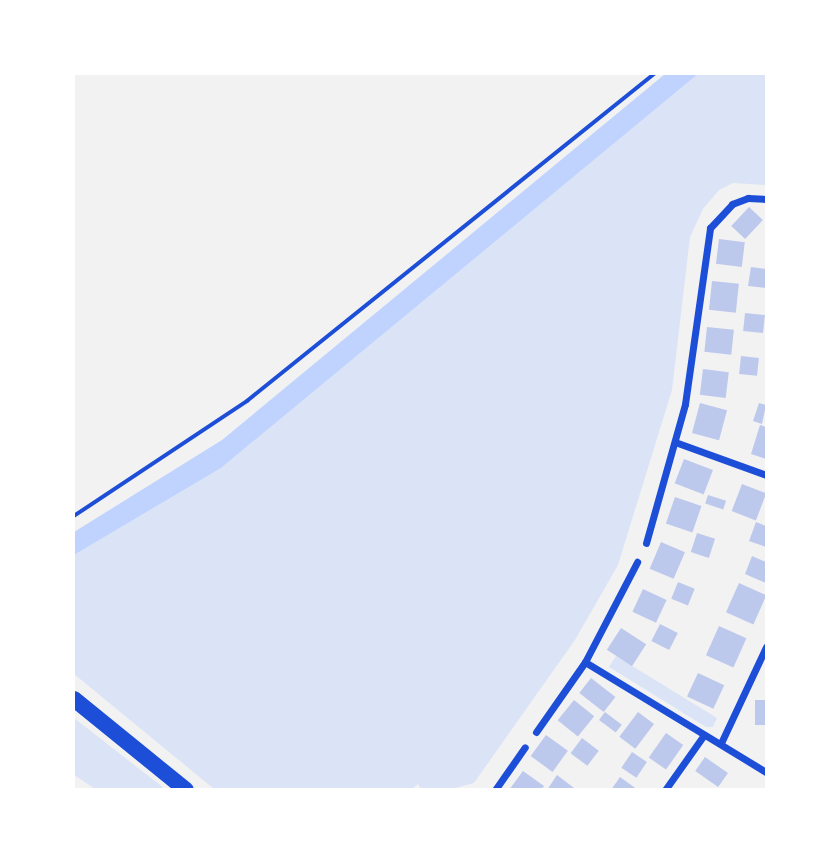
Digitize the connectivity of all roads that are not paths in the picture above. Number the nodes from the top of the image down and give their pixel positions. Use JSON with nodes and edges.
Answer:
{"nodes":[{"id":1,"x":766,"y":199,"type":"edge"},
{"id":2,"x":675,"y":442,"type":"junction"},
{"id":3,"x":766,"y":475,"type":"edge"},
{"id":4,"x":646,"y":543,"type":"dead end"},
{"id":5,"x":637,"y":562,"type":"dead end"},
{"id":6,"x":766,"y":647,"type":"edge"},
{"id":7,"x":585,"y":662,"type":"junction"},
{"id":8,"x":74,"y":699,"type":"edge"},
{"id":9,"x":536,"y":732,"type":"dead end"},
{"id":10,"x":704,"y":735,"type":"junction"},
{"id":11,"x":720,"y":743,"type":"junction"},
{"id":12,"x":525,"y":747,"type":"dead end"},
{"id":13,"x":766,"y":772,"type":"edge"},
{"id":14,"x":186,"y":789,"type":"edge"},
{"id":15,"x":495,"y":789,"type":"edge"},
{"id":16,"x":665,"y":789,"type":"edge"}],
"edges":[{"from":1,"to":2,"type":"street"},
{"from":2,"to":3,"type":"street"},
{"from":2,"to":4,"type":"street"},
{"from":5,"to":7,"type":"street"},
{"from":6,"to":11,"type":"street"},
{"from":7,"to":9,"type":"street"},
{"from":7,"to":10,"type":"street"},
{"from":8,"to":14,"type":"highway"},
{"from":10,"to":11,"type":"street"},
{"from":10,"to":16,"type":"street"},
{"from":11,"to":13,"type":"street"},
{"from":12,"to":15,"type":"street"}]}
